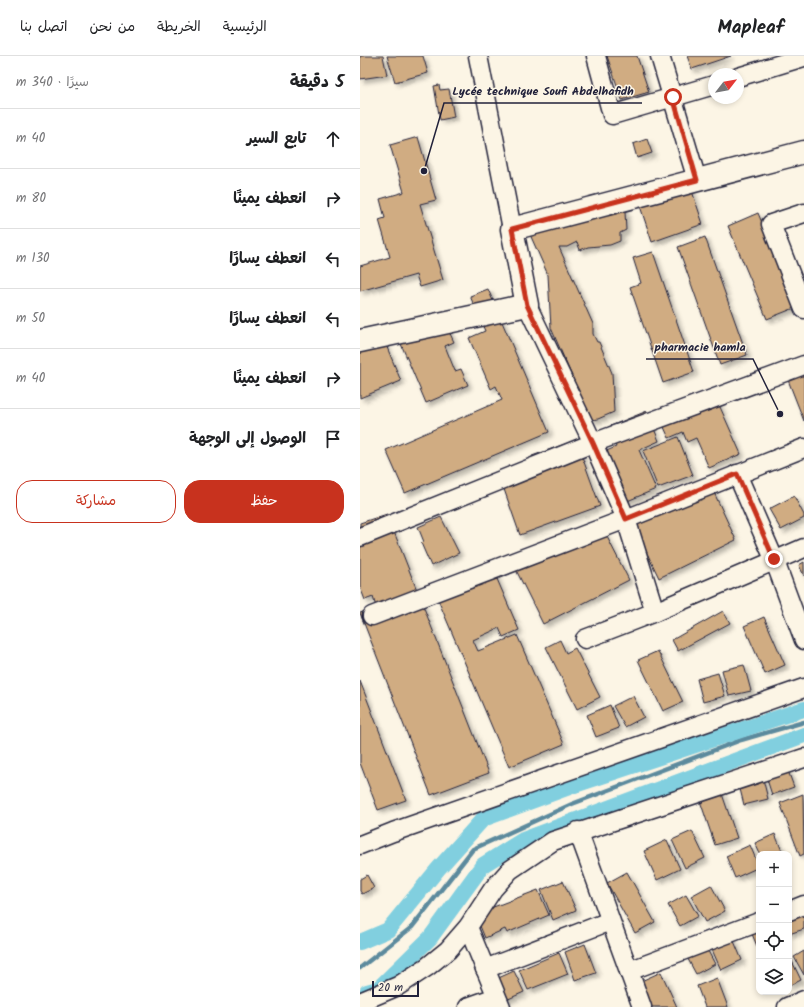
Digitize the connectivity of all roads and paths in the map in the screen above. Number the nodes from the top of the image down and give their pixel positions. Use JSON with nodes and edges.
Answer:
{"nodes":[{"id":1,"x":478,"y":56,"type":"edge"},
{"id":2,"x":596,"y":56,"type":"edge"},
{"id":3,"x":660,"y":56,"type":"edge"},
{"id":4,"x":804,"y":57,"type":"edge"},
{"id":5,"x":744,"y":75,"type":"edge"},
{"id":6,"x":708,"y":86,"type":"edge"},
{"id":7,"x":673,"y":97,"type":"junction"},
{"id":8,"x":804,"y":152,"type":"edge"},
{"id":9,"x":697,"y":180,"type":"junction"},
{"id":10,"x":804,"y":212,"type":"edge"},
{"id":11,"x":512,"y":229,"type":"junction"},
{"id":12,"x":799,"y":284,"type":"edge"},
{"id":13,"x":527,"y":305,"type":"junction"},
{"id":14,"x":804,"y":309,"type":"edge"},
{"id":15,"x":360,"y":341,"type":"edge"},
{"id":16,"x":804,"y":365,"type":"edge"},
{"id":17,"x":593,"y":443,"type":"junction"},
{"id":18,"x":804,"y":448,"type":"edge"},
{"id":19,"x":737,"y":474,"type":"junction"},
{"id":20,"x":626,"y":519,"type":"junction"},
{"id":21,"x":360,"y":537,"type":"edge"},
{"id":22,"x":804,"y":548,"type":"edge"},
{"id":23,"x":774,"y":559,"type":"junction"},
{"id":24,"x":655,"y":612,"type":"junction"},
{"id":25,"x":372,"y":616,"type":"dead end"},
{"id":26,"x":585,"y":639,"type":"dead end"},
{"id":27,"x":804,"y":640,"type":"edge"},
{"id":28,"x":804,"y":688,"type":"edge"},
{"id":29,"x":804,"y":758,"type":"edge"},
{"id":30,"x":578,"y":831,"type":"junction"},
{"id":31,"x":360,"y":845,"type":"edge"},
{"id":32,"x":804,"y":905,"type":"edge"},
{"id":33,"x":792,"y":910,"type":"edge"},
{"id":34,"x":610,"y":921,"type":"junction"},
{"id":35,"x":756,"y":923,"type":"edge"},
{"id":36,"x":468,"y":927,"type":"junction"},
{"id":37,"x":485,"y":969,"type":"junction"},
{"id":38,"x":629,"y":971,"type":"junction"},
{"id":39,"x":804,"y":1000,"type":"edge"},
{"id":40,"x":360,"y":1002,"type":"edge"},
{"id":41,"x":498,"y":1002,"type":"edge"},
{"id":42,"x":468,"y":1007,"type":"edge"},
{"id":43,"x":642,"y":1007,"type":"edge"},
{"id":44,"x":787,"y":1007,"type":"edge"}],
"edges":[{"from":1,"to":11,"type":"street"},
{"from":2,"to":7,"type":"street"},
{"from":3,"to":7,"type":"street"},
{"from":4,"to":5,"type":"street"},
{"from":6,"to":7,"type":"street"},
{"from":7,"to":9,"type":"street"},
{"from":8,"to":9,"type":"street"},
{"from":9,"to":11,"type":"street"},
{"from":10,"to":12,"type":"street"},
{"from":11,"to":13,"type":"street"},
{"from":12,"to":14,"type":"street"},
{"from":13,"to":15,"type":"street"},
{"from":13,"to":17,"type":"street"},
{"from":16,"to":17,"type":"street"},
{"from":17,"to":20,"type":"street"},
{"from":17,"to":21,"type":"street"},
{"from":18,"to":19,"type":"street"},
{"from":19,"to":20,"type":"street"},
{"from":19,"to":23,"type":"street"},
{"from":20,"to":24,"type":"street"},
{"from":20,"to":25,"type":"street"},
{"from":22,"to":23,"type":"street"},
{"from":23,"to":24,"type":"street"},
{"from":23,"to":27,"type":"street"},
{"from":24,"to":26,"type":"street"},
{"from":28,"to":31,"type":"street"},
{"from":29,"to":30,"type":"street"},
{"from":30,"to":34,"type":"street"},
{"from":30,"to":36,"type":"street"},
{"from":32,"to":33,"type":"street"},
{"from":34,"to":37,"type":"street"},
{"from":34,"to":38,"type":"street"},
{"from":35,"to":38,"type":"street"},
{"from":36,"to":37,"type":"street"},
{"from":36,"to":40,"type":"street"},
{"from":37,"to":41,"type":"street"},
{"from":38,"to":43,"type":"street"},
{"from":39,"to":44,"type":"street"},
{"from":41,"to":42,"type":"street"}]}
